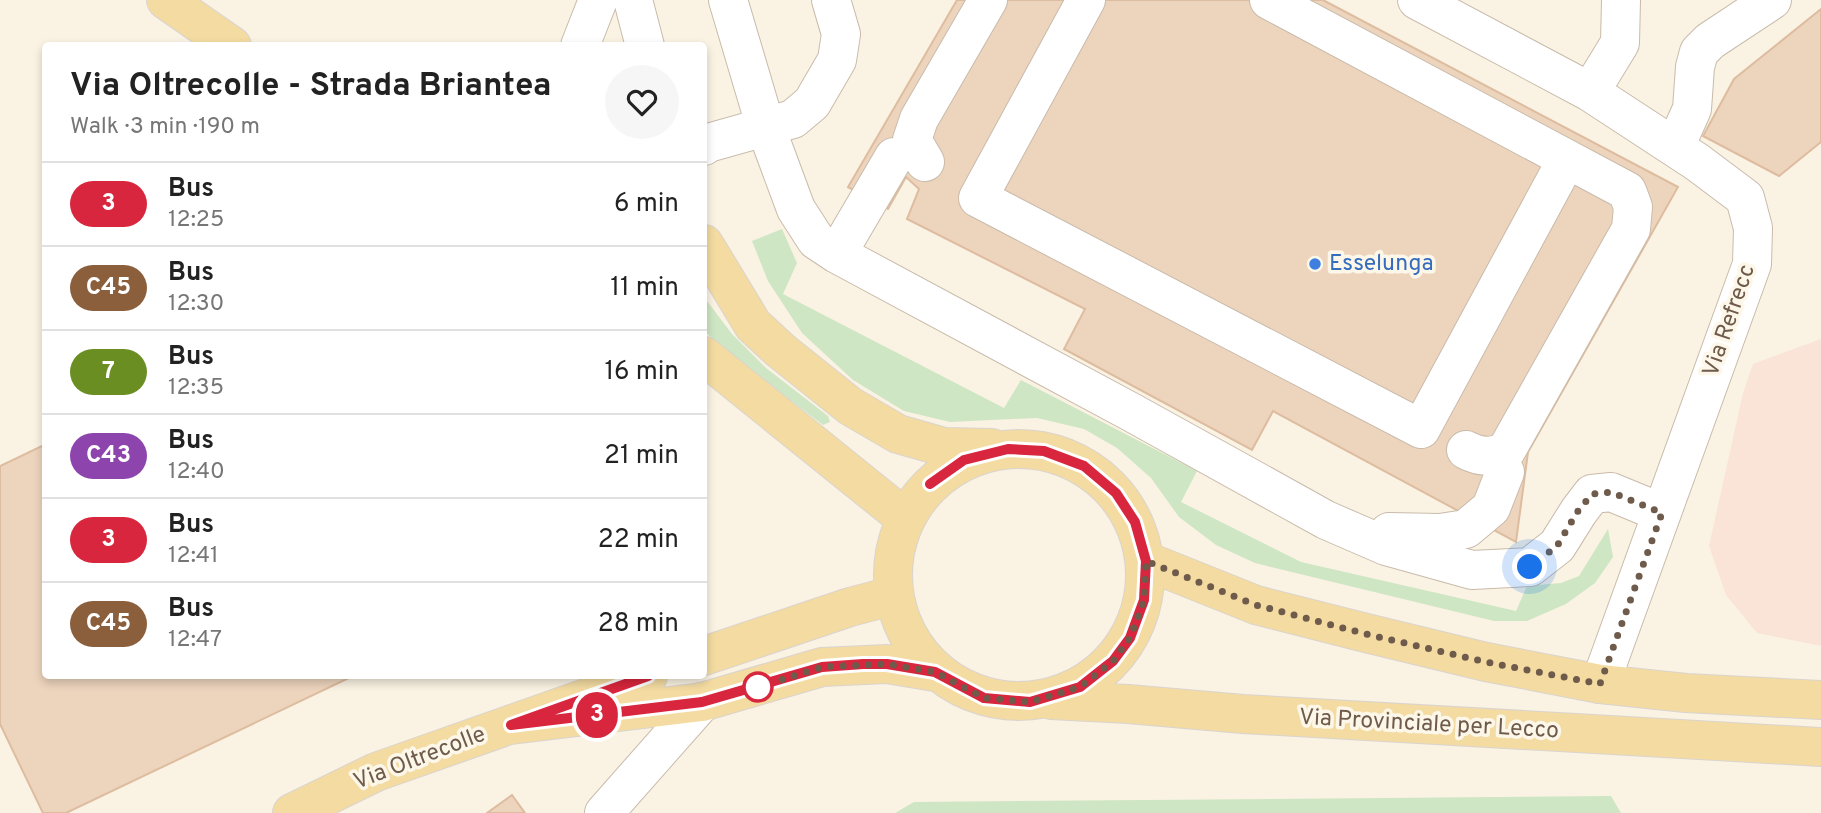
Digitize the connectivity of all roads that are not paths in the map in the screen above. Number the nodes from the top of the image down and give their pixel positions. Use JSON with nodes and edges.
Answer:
{"nodes":[{"id":1,"x":166,"y":0,"type":"edge"},
{"id":2,"x":598,"y":0,"type":"edge"},
{"id":3,"x":632,"y":0,"type":"edge"},
{"id":4,"x":728,"y":0,"type":"edge"},
{"id":5,"x":831,"y":0,"type":"edge"},
{"id":6,"x":988,"y":0,"type":"edge"},
{"id":7,"x":1086,"y":0,"type":"edge"},
{"id":8,"x":1269,"y":0,"type":"edge"},
{"id":9,"x":1417,"y":0,"type":"edge"},
{"id":10,"x":1621,"y":0,"type":"edge"},
{"id":11,"x":1772,"y":0,"type":"edge"},
{"id":12,"x":226,"y":42,"type":"edge"},
{"id":13,"x":582,"y":42,"type":"edge"},
{"id":14,"x":644,"y":42,"type":"edge"},
{"id":15,"x":1590,"y":92,"type":"junction"},
{"id":16,"x":766,"y":128,"type":"junction"},
{"id":17,"x":707,"y":144,"type":"edge"},
{"id":18,"x":1675,"y":147,"type":"junction"},
{"id":19,"x":1567,"y":159,"type":"junction"},
{"id":20,"x":707,"y":249,"type":"edge"},
{"id":21,"x":837,"y":254,"type":"junction"},
{"id":22,"x":707,"y":358,"type":"edge"},
{"id":23,"x":1008,"y":449,"type":"junction"},
{"id":24,"x":1466,"y":450,"type":"dead end"},
{"id":25,"x":1505,"y":472,"type":"dead end"},
{"id":26,"x":1662,"y":513,"type":"junction"},
{"id":27,"x":905,"y":518,"type":"junction"},
{"id":28,"x":1326,"y":520,"type":"junction"},
{"id":29,"x":1146,"y":561,"type":"junction"},
{"id":30,"x":892,"y":596,"type":"junction"},
{"id":31,"x":707,"y":655,"type":"edge"},
{"id":32,"x":935,"y":672,"type":"junction"},
{"id":33,"x":640,"y":679,"type":"edge"},
{"id":34,"x":1600,"y":684,"type":"junction"},
{"id":35,"x":1038,"y":700,"type":"junction"},
{"id":36,"x":1821,"y":700,"type":"edge"},
{"id":37,"x":702,"y":702,"type":"junction"},
{"id":38,"x":511,"y":725,"type":"junction"},
{"id":39,"x":1821,"y":747,"type":"edge"},
{"id":40,"x":292,"y":813,"type":"edge"},
{"id":41,"x":604,"y":813,"type":"edge"}],
"edges":[{"from":1,"to":12,"type":"main road"},
{"from":2,"to":13,"type":"street"},
{"from":3,"to":14,"type":"street"},
{"from":4,"to":16,"type":"street"},
{"from":5,"to":16,"type":"street"},
{"from":6,"to":21,"type":"street"},
{"from":7,"to":19,"type":"street"},
{"from":8,"to":19,"type":"street"},
{"from":9,"to":15,"type":"street","name":"Via Refrecc"},
{"from":10,"to":15,"type":"street"},
{"from":11,"to":18,"type":"street"},
{"from":15,"to":18,"type":"street","name":"Via Refrecc"},
{"from":16,"to":17,"type":"street"},
{"from":16,"to":21,"type":"street"},
{"from":18,"to":26,"type":"street","name":"Via Refrecc"},
{"from":19,"to":24,"type":"street"},
{"from":20,"to":23,"type":"main road"},
{"from":21,"to":28,"type":"street"},
{"from":22,"to":27,"type":"main road"},
{"from":23,"to":27,"type":"main road"},
{"from":23,"to":29,"type":"main road"},
{"from":25,"to":28,"type":"street"},
{"from":26,"to":28,"type":"street"},
{"from":26,"to":34,"type":"street","name":"Via Refrecc"},
{"from":27,"to":30,"type":"main road"},
{"from":29,"to":34,"type":"main road"},
{"from":29,"to":35,"type":"main road"},
{"from":30,"to":31,"type":"main road"},
{"from":30,"to":32,"type":"main road"},
{"from":32,"to":35,"type":"main road","name":"Via Provinciale per Lecco"},
{"from":32,"to":37,"type":"main road","name":"Via Oltrecolle"},
{"from":33,"to":38,"type":"main road","name":"Via Oltrecolle"},
{"from":34,"to":36,"type":"main road"},
{"from":35,"to":39,"type":"main road","name":"Via Provinciale per Lecco"},
{"from":37,"to":38,"type":"main road","name":"Via Oltrecolle"},
{"from":37,"to":41,"type":"street"},
{"from":38,"to":40,"type":"main road","name":"Via Oltrecolle"}]}
